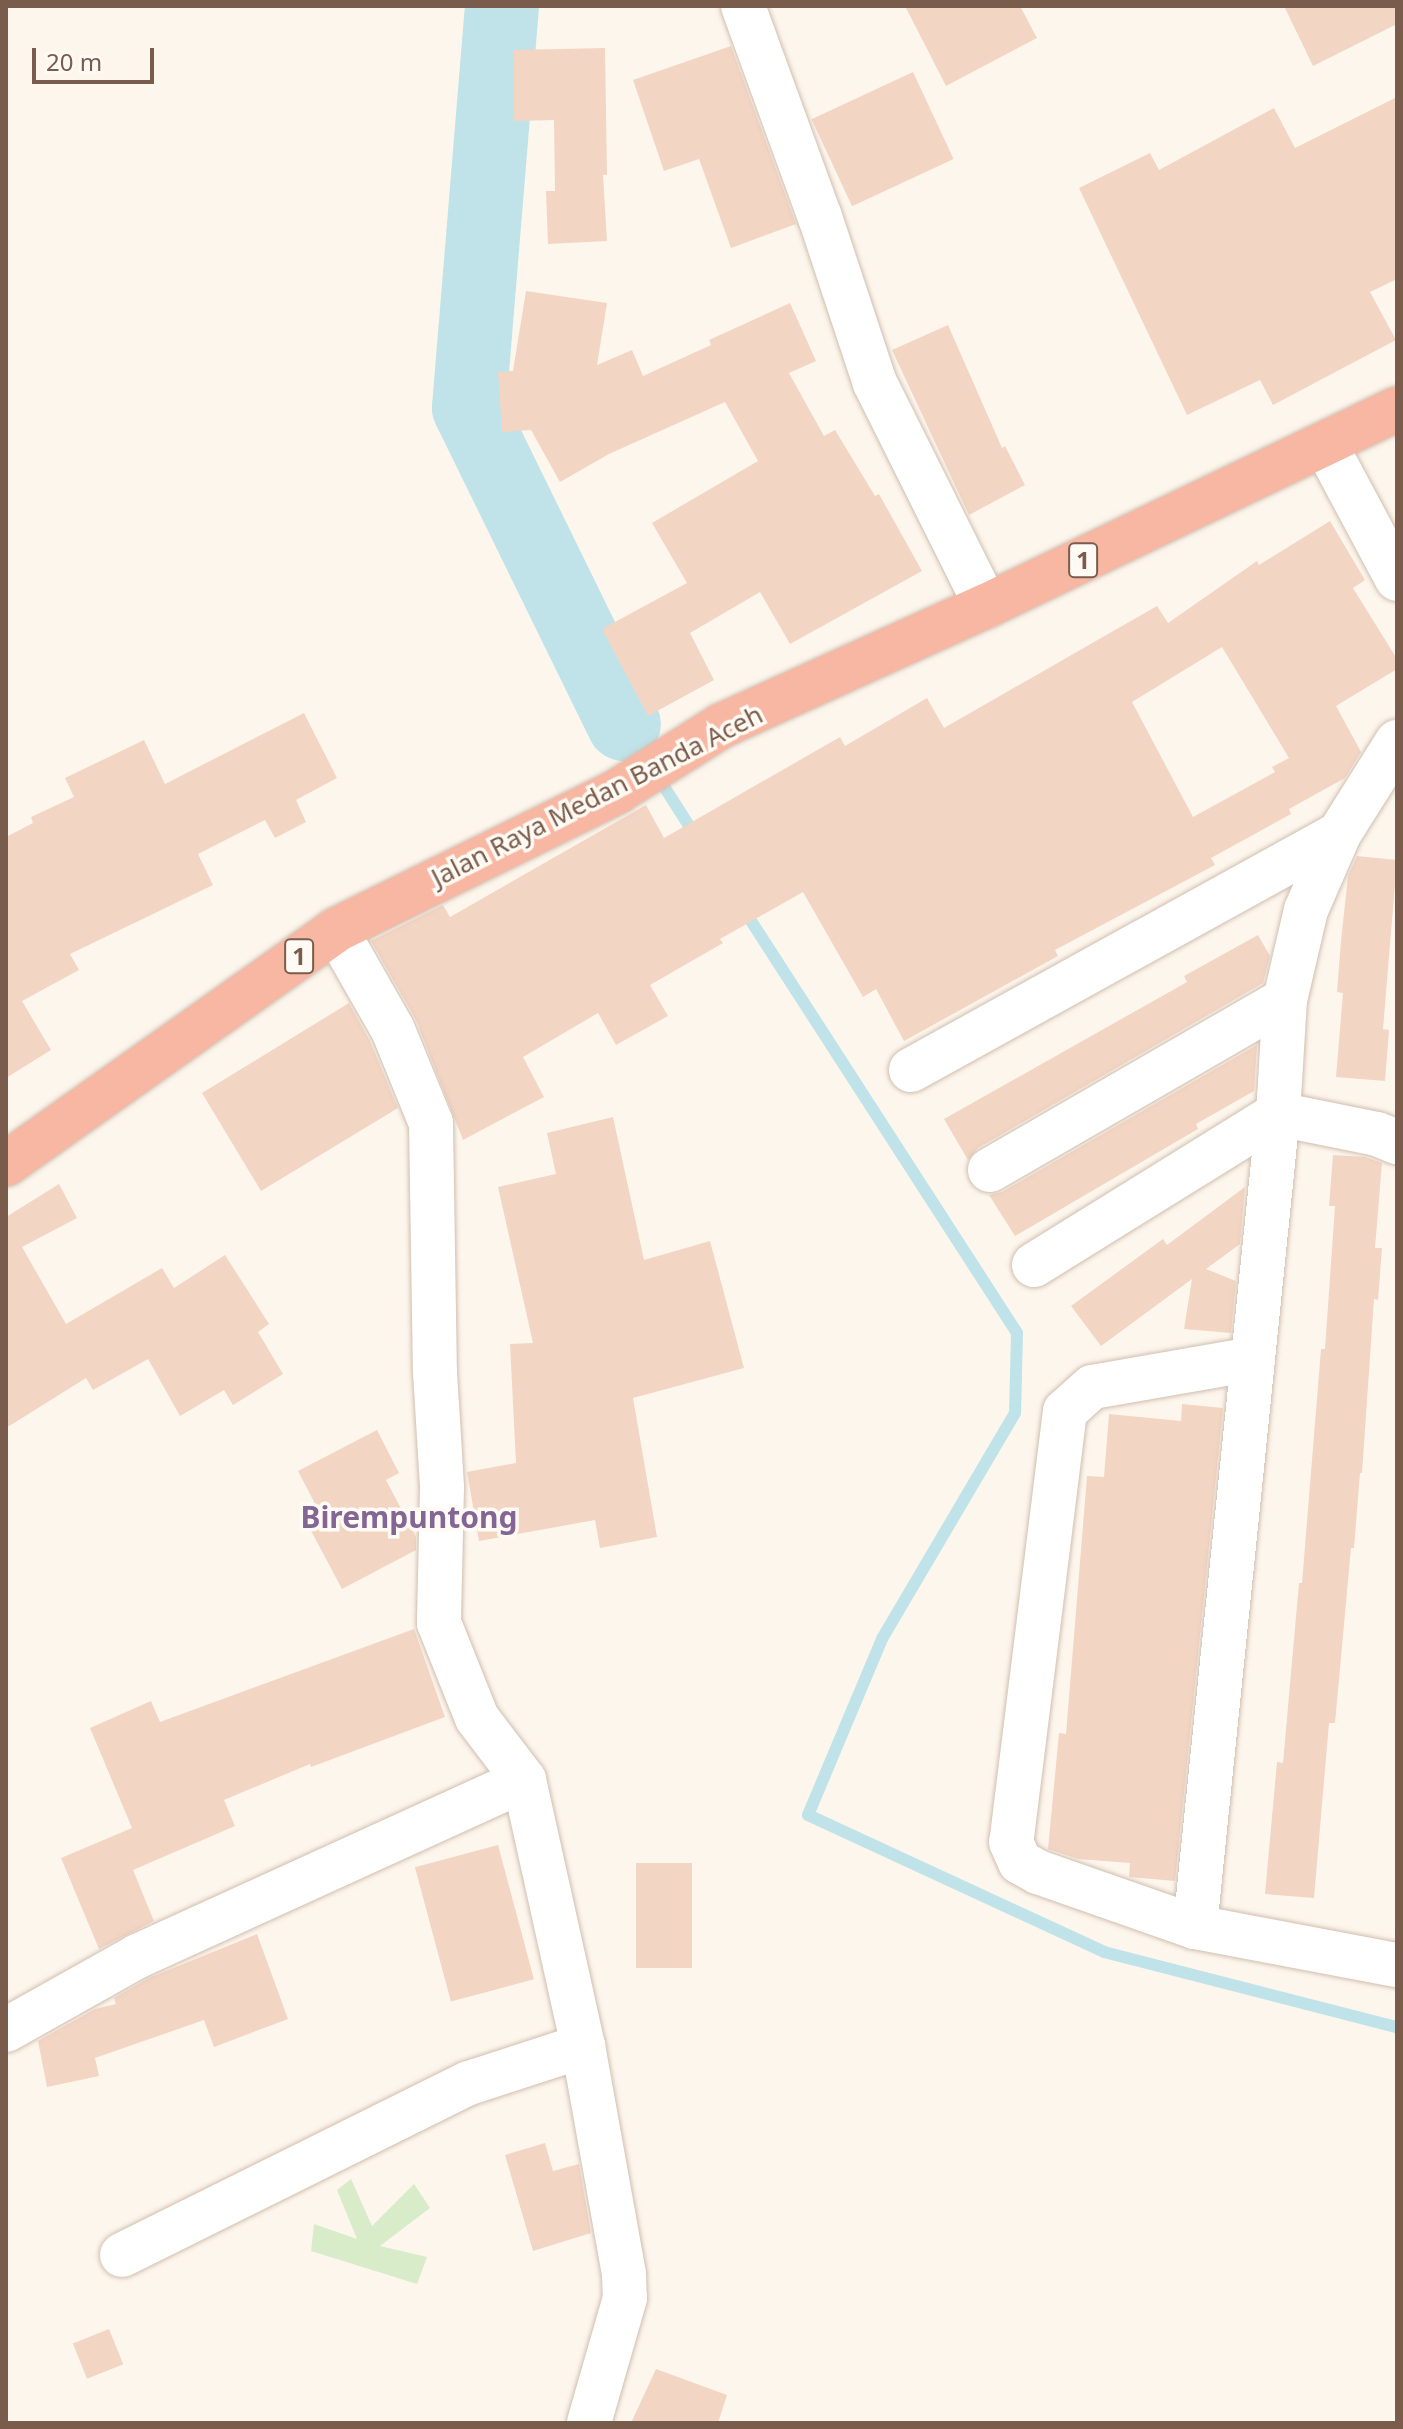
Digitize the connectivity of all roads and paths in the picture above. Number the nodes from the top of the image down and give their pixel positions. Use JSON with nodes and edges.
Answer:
{"nodes":[{"id":1,"x":743,"y":6,"type":"edge"},
{"id":2,"x":1397,"y":409,"type":"edge"},
{"id":3,"x":1325,"y":444,"type":"junction"},
{"id":4,"x":1397,"y":579,"type":"edge"},
{"id":5,"x":986,"y":606,"type":"junction"},
{"id":6,"x":1397,"y":742,"type":"edge"},
{"id":7,"x":1339,"y":834,"type":"junction"},
{"id":8,"x":336,"y":930,"type":"junction"},
{"id":9,"x":1285,"y":1000,"type":"junction"},
{"id":10,"x":911,"y":1070,"type":"dead end"},
{"id":11,"x":1278,"y":1114,"type":"junction"},
{"id":12,"x":1397,"y":1142,"type":"edge"},
{"id":13,"x":6,"y":1164,"type":"edge"},
{"id":14,"x":990,"y":1170,"type":"dead end"},
{"id":15,"x":1034,"y":1265,"type":"dead end"},
{"id":16,"x":1253,"y":1359,"type":"junction"},
{"id":17,"x":524,"y":1780,"type":"junction"},
{"id":18,"x":1195,"y":1927,"type":"junction"},
{"id":19,"x":1397,"y":1965,"type":"edge"},
{"id":20,"x":6,"y":2030,"type":"edge"},
{"id":21,"x":583,"y":2046,"type":"junction"},
{"id":22,"x":122,"y":2255,"type":"dead end"},
{"id":23,"x":589,"y":2423,"type":"edge"}],
"edges":[{"from":1,"to":5,"type":"street"},
{"from":2,"to":3,"type":"highway","name":"Jalan Raya Medan Banda Aceh","number":"1"},
{"from":3,"to":4,"type":"street"},
{"from":3,"to":5,"type":"highway","name":"Jalan Raya Medan Banda Aceh","number":"1"},
{"from":5,"to":8,"type":"highway","name":"Jalan Raya Medan Banda Aceh","number":"1"},
{"from":6,"to":7,"type":"street"},
{"from":7,"to":9,"type":"street"},
{"from":7,"to":10,"type":"street"},
{"from":8,"to":13,"type":"highway","name":"Jalan Raya Medan Banda Aceh","number":"1"},
{"from":8,"to":17,"type":"street"},
{"from":9,"to":11,"type":"street"},
{"from":9,"to":14,"type":"street"},
{"from":11,"to":12,"type":"street"},
{"from":11,"to":15,"type":"street"},
{"from":11,"to":16,"type":"street"},
{"from":16,"to":18,"type":"street"},
{"from":16,"to":18,"type":"street"},
{"from":17,"to":20,"type":"street"},
{"from":17,"to":21,"type":"street"},
{"from":18,"to":19,"type":"street"},
{"from":21,"to":22,"type":"street"},
{"from":21,"to":23,"type":"street"}]}
